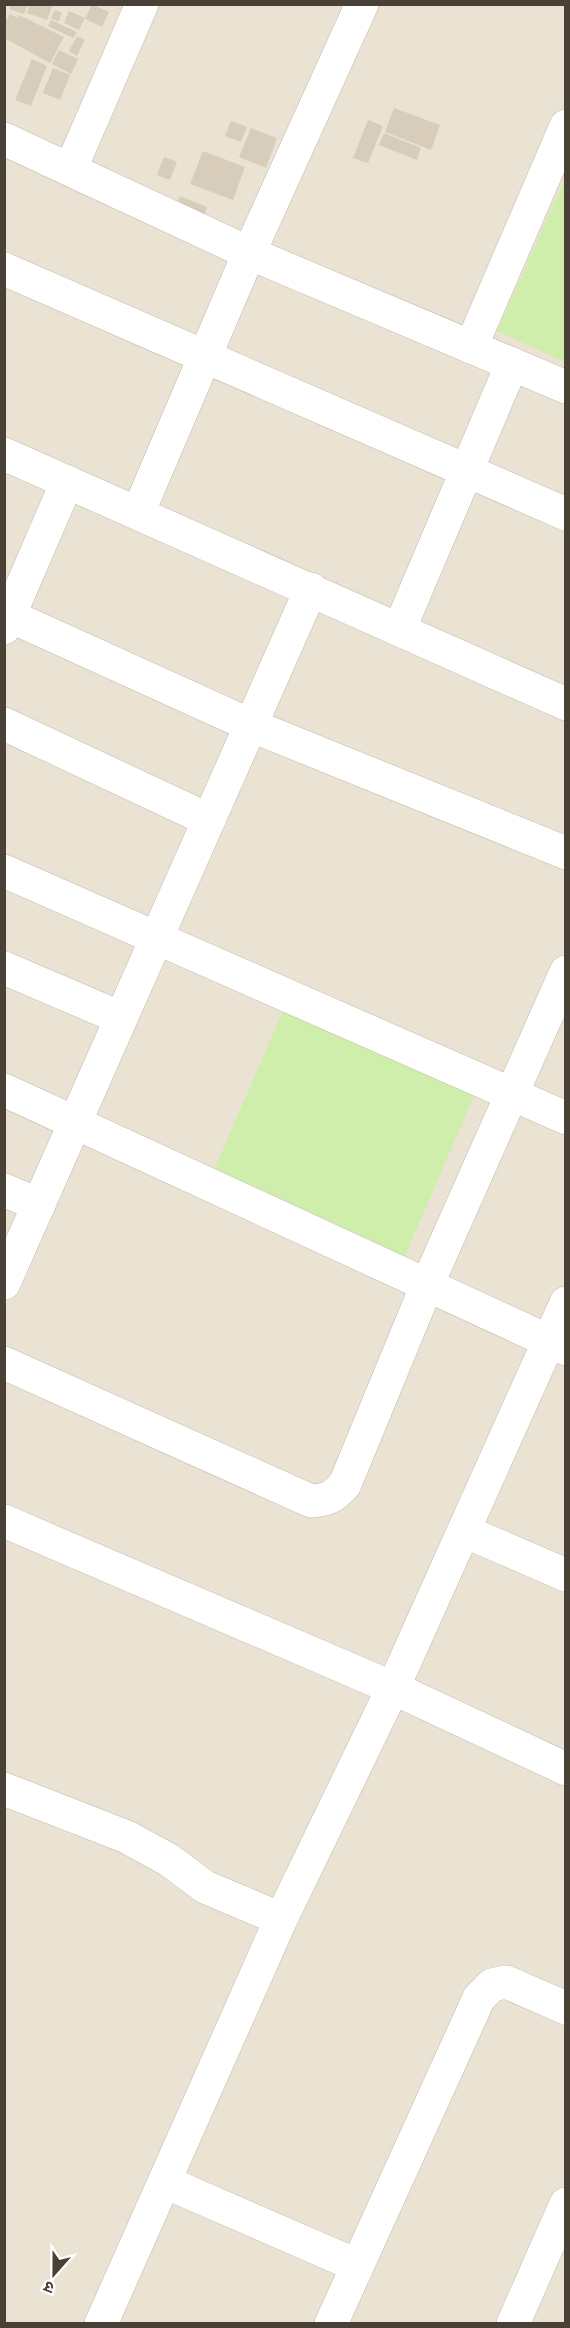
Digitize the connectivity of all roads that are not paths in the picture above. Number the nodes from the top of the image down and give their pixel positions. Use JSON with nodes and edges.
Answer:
{"nodes":[{"id":1,"x":142,"y":4,"type":"edge"},
{"id":2,"x":362,"y":4,"type":"edge"},
{"id":3,"x":566,"y":126,"type":"edge"},
{"id":4,"x":4,"y":139,"type":"edge"},
{"id":5,"x":71,"y":168,"type":"junction"},
{"id":6,"x":249,"y":253,"type":"junction"},
{"id":7,"x":4,"y":269,"type":"edge"},
{"id":8,"x":471,"y":347,"type":"junction"},
{"id":9,"x":204,"y":357,"type":"junction"},
{"id":10,"x":512,"y":364,"type":"junction"},
{"id":11,"x":566,"y":387,"type":"edge"},
{"id":12,"x":4,"y":454,"type":"edge"},
{"id":13,"x":467,"y":471,"type":"junction"},
{"id":14,"x":67,"y":482,"type":"junction"},
{"id":15,"x":138,"y":513,"type":"junction"},
{"id":16,"x":566,"y":514,"type":"edge"},
{"id":17,"x":311,"y":589,"type":"junction"},
{"id":18,"x":7,"y":622,"type":"edge"},
{"id":19,"x":399,"y":630,"type":"junction"},
{"id":20,"x":566,"y":704,"type":"edge"},
{"id":21,"x":4,"y":724,"type":"edge"},
{"id":22,"x":250,"y":725,"type":"junction"},
{"id":23,"x":209,"y":820,"type":"junction"},
{"id":24,"x":566,"y":853,"type":"edge"},
{"id":25,"x":4,"y":871,"type":"edge"},
{"id":26,"x":156,"y":939,"type":"junction"},
{"id":27,"x":4,"y":968,"type":"edge"},
{"id":28,"x":566,"y":972,"type":"edge"},
{"id":29,"x":121,"y":1018,"type":"junction"},
{"id":30,"x":4,"y":1090,"type":"edge"},
{"id":31,"x":510,"y":1093,"type":"junction"},
{"id":32,"x":566,"y":1118,"type":"edge"},
{"id":33,"x":75,"y":1121,"type":"junction"},
{"id":34,"x":4,"y":1190,"type":"edge"},
{"id":35,"x":39,"y":1205,"type":"junction"},
{"id":36,"x":4,"y":1283,"type":"edge"},
{"id":37,"x":427,"y":1286,"type":"junction"},
{"id":38,"x":566,"y":1303,"type":"edge"},
{"id":39,"x":557,"y":1346,"type":"edge"},
{"id":40,"x":4,"y":1363,"type":"edge"},
{"id":41,"x":4,"y":1521,"type":"edge"},
{"id":42,"x":464,"y":1531,"type":"junction"},
{"id":43,"x":566,"y":1575,"type":"edge"},
{"id":44,"x":393,"y":1688,"type":"junction"},
{"id":45,"x":566,"y":1769,"type":"edge"},
{"id":46,"x":4,"y":1789,"type":"edge"},
{"id":47,"x":281,"y":1919,"type":"junction"},
{"id":48,"x":566,"y":2008,"type":"edge"},
{"id":49,"x":165,"y":2182,"type":"junction"},
{"id":50,"x":566,"y":2204,"type":"edge"},
{"id":51,"x":356,"y":2265,"type":"junction"},
{"id":52,"x":101,"y":2324,"type":"edge"},
{"id":53,"x":331,"y":2324,"type":"edge"},
{"id":54,"x":513,"y":2324,"type":"edge"}],
"edges":[{"from":1,"to":5,"type":"street"},
{"from":2,"to":6,"type":"street"},
{"from":3,"to":8,"type":"street"},
{"from":4,"to":5,"type":"street"},
{"from":5,"to":6,"type":"street"},
{"from":6,"to":8,"type":"street"},
{"from":6,"to":9,"type":"street"},
{"from":7,"to":9,"type":"street"},
{"from":8,"to":10,"type":"street"},
{"from":9,"to":13,"type":"street"},
{"from":9,"to":15,"type":"street"},
{"from":10,"to":11,"type":"street"},
{"from":10,"to":13,"type":"street"},
{"from":12,"to":14,"type":"street"},
{"from":13,"to":16,"type":"street"},
{"from":13,"to":19,"type":"street"},
{"from":14,"to":15,"type":"street"},
{"from":14,"to":18,"type":"street"},
{"from":15,"to":17,"type":"street"},
{"from":17,"to":19,"type":"street"},
{"from":17,"to":22,"type":"street"},
{"from":18,"to":22,"type":"street"},
{"from":19,"to":20,"type":"street"},
{"from":21,"to":23,"type":"street"},
{"from":22,"to":23,"type":"street"},
{"from":22,"to":24,"type":"street"},
{"from":23,"to":26,"type":"street"},
{"from":25,"to":26,"type":"street"},
{"from":26,"to":29,"type":"street"},
{"from":26,"to":31,"type":"street"},
{"from":27,"to":29,"type":"street"},
{"from":28,"to":31,"type":"street"},
{"from":29,"to":33,"type":"street"},
{"from":30,"to":33,"type":"street"},
{"from":31,"to":32,"type":"street"},
{"from":31,"to":37,"type":"street"},
{"from":33,"to":35,"type":"street"},
{"from":33,"to":37,"type":"street"},
{"from":34,"to":35,"type":"street"},
{"from":35,"to":36,"type":"street"},
{"from":37,"to":39,"type":"street"},
{"from":37,"to":40,"type":"street"},
{"from":38,"to":39,"type":"street"},
{"from":39,"to":42,"type":"street"},
{"from":41,"to":44,"type":"street"},
{"from":42,"to":43,"type":"street"},
{"from":42,"to":44,"type":"street"},
{"from":44,"to":45,"type":"street"},
{"from":44,"to":47,"type":"street"},
{"from":46,"to":47,"type":"street"},
{"from":47,"to":49,"type":"street"},
{"from":48,"to":51,"type":"street"},
{"from":49,"to":51,"type":"street"},
{"from":49,"to":52,"type":"street"},
{"from":50,"to":54,"type":"street"},
{"from":51,"to":53,"type":"street"}]}
